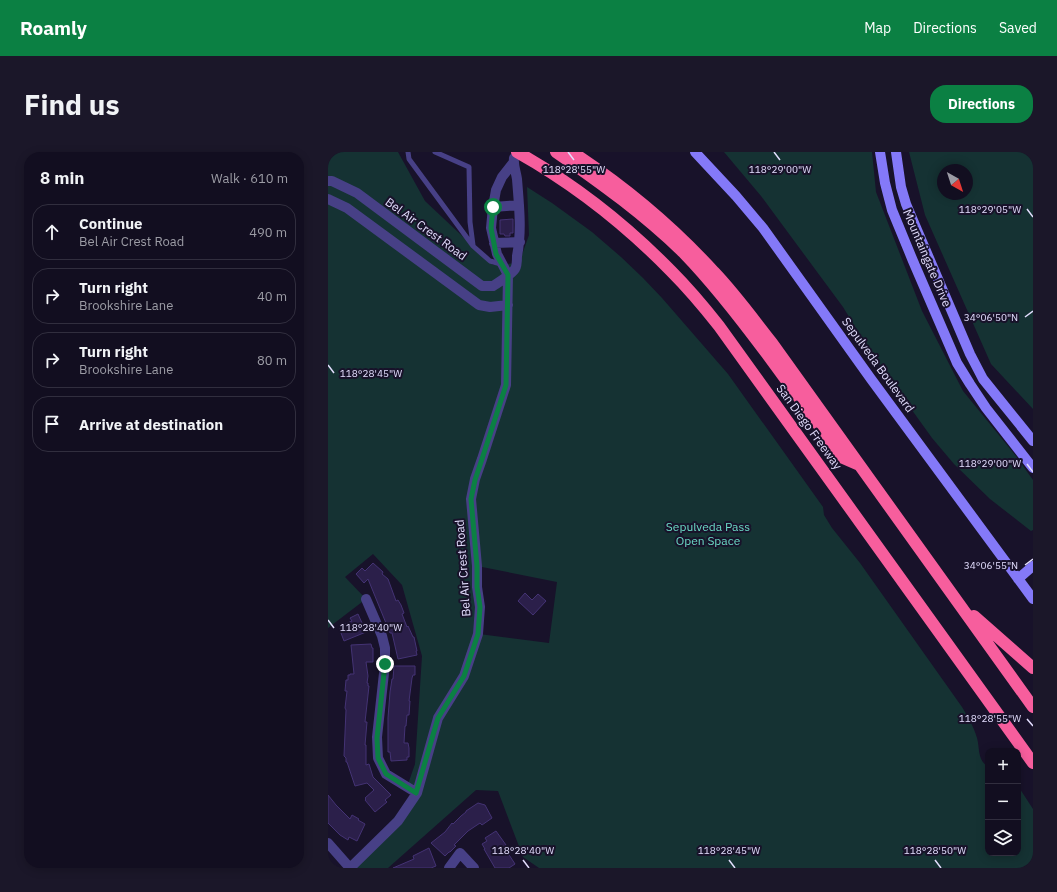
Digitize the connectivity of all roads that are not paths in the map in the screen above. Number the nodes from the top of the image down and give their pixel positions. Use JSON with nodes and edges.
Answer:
{"nodes":[{"id":1,"x":408,"y":152,"type":"edge"},
{"id":2,"x":435,"y":152,"type":"edge"},
{"id":3,"x":556,"y":152,"type":"edge"},
{"id":4,"x":572,"y":152,"type":"edge"},
{"id":5,"x":695,"y":152,"type":"edge"},
{"id":6,"x":880,"y":152,"type":"edge"},
{"id":7,"x":896,"y":152,"type":"edge"},
{"id":8,"x":515,"y":156,"type":"edge"},
{"id":9,"x":328,"y":181,"type":"edge"},
{"id":10,"x":328,"y":199,"type":"edge"},
{"id":11,"x":519,"y":205,"type":"junction"},
{"id":12,"x":493,"y":207,"type":"junction"},
{"id":13,"x":520,"y":242,"type":"junction"},
{"id":14,"x":494,"y":243,"type":"junction"},
{"id":15,"x":473,"y":246,"type":"junction"},
{"id":16,"x":502,"y":265,"type":"junction"},
{"id":17,"x":508,"y":275,"type":"junction"},
{"id":18,"x":508,"y":305,"type":"junction"},
{"id":19,"x":1033,"y":441,"type":"edge"},
{"id":20,"x":858,"y":464,"type":"junction"},
{"id":21,"x":1033,"y":468,"type":"edge"},
{"id":22,"x":1033,"y":566,"type":"edge"},
{"id":23,"x":1018,"y":579,"type":"junction"},
{"id":24,"x":1033,"y":597,"type":"edge"},
{"id":25,"x":366,"y":599,"type":"dead end"},
{"id":26,"x":958,"y":601,"type":"junction"},
{"id":27,"x":1033,"y":668,"type":"edge"},
{"id":28,"x":1033,"y":707,"type":"edge"},
{"id":29,"x":1033,"y":763,"type":"edge"},
{"id":30,"x":416,"y":793,"type":"junction"},
{"id":31,"x":328,"y":843,"type":"edge"},
{"id":32,"x":350,"y":868,"type":"edge"},
{"id":33,"x":449,"y":868,"type":"edge"},
{"id":34,"x":474,"y":868,"type":"edge"}],
"edges":[{"from":1,"to":15,"type":"lane"},
{"from":2,"to":15,"type":"lane"},
{"from":3,"to":20,"type":"highway"},
{"from":4,"to":20,"type":"highway","name":"San Diego Freeway"},
{"from":5,"to":23,"type":"street","name":"Sepulveda Boulevard"},
{"from":6,"to":21,"type":"street","name":"Mountaingate Drive"},
{"from":7,"to":19,"type":"street","name":"Mountaingate Drive"},
{"from":8,"to":11,"type":"street","name":"Bel Air Crest Road"},
{"from":8,"to":12,"type":"street"},
{"from":8,"to":29,"type":"highway","name":"San Diego Freeway"},
{"from":9,"to":17,"type":"street","name":"Bel Air Crest Road"},
{"from":10,"to":18,"type":"street"},
{"from":11,"to":12,"type":"street"},
{"from":11,"to":13,"type":"street","name":"Bel Air Crest Road"},
{"from":12,"to":14,"type":"street"},
{"from":13,"to":14,"type":"street"},
{"from":13,"to":17,"type":"street","name":"Bel Air Crest Road"},
{"from":14,"to":16,"type":"street"},
{"from":15,"to":16,"type":"lane"},
{"from":16,"to":17,"type":"street"},
{"from":17,"to":18,"type":"street","name":"Bel Air Crest Road"},
{"from":18,"to":30,"type":"street","name":"Bel Air Crest Road"},
{"from":20,"to":26,"type":"highway","name":"San Diego Freeway"},
{"from":22,"to":23,"type":"street"},
{"from":23,"to":24,"type":"street","name":"Sepulveda Boulevard"},
{"from":25,"to":30,"type":"street"},
{"from":26,"to":27,"type":"highway"},
{"from":26,"to":28,"type":"highway","name":"San Diego Freeway"},
{"from":30,"to":32,"type":"street","name":"Bel Air Crest Road"},
{"from":31,"to":32,"type":"street"},
{"from":33,"to":34,"type":"street"}]}
